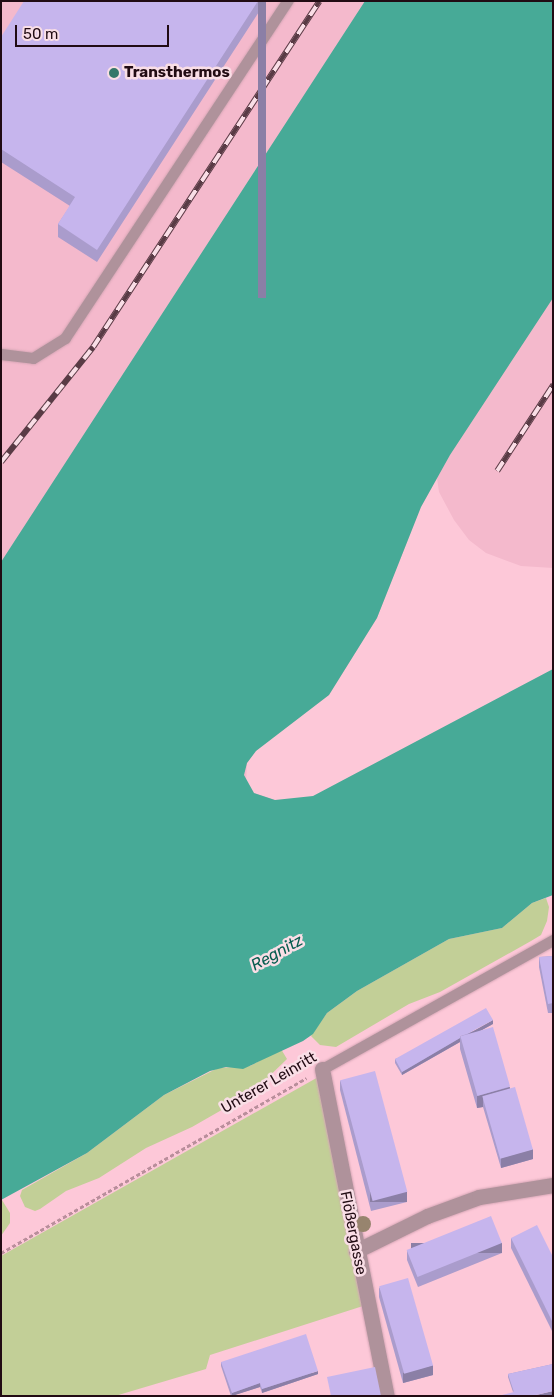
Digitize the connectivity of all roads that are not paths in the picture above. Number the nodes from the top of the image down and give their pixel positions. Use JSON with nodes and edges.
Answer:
{"nodes":[{"id":1,"x":287,"y":1,"type":"edge"},
{"id":2,"x":1,"y":354,"type":"edge"},
{"id":3,"x":553,"y":940,"type":"edge"},
{"id":4,"x":322,"y":1069,"type":"joint"},
{"id":5,"x":553,"y":1185,"type":"edge"},
{"id":6,"x":356,"y":1250,"type":"junction"},
{"id":7,"x":387,"y":1396,"type":"edge"}],
"edges":[{"from":1,"to":2,"type":"lane"},
{"from":3,"to":4,"type":"lane","name":"Unterer Leinritt"},
{"from":4,"to":6,"type":"street","name":"Flößergasse"},
{"from":5,"to":6,"type":"street"},
{"from":6,"to":7,"type":"street","name":"Flößergasse"}]}
